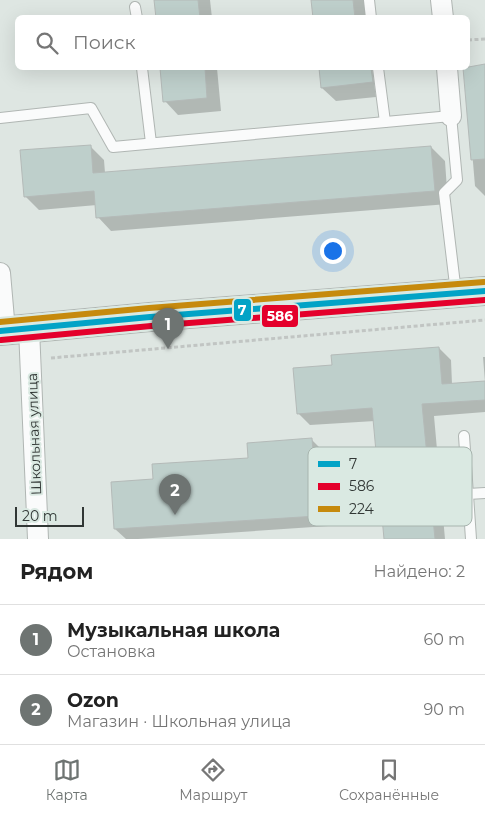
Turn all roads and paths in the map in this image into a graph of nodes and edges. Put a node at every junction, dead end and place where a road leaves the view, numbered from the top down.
1 (369, 0) edge
2 (442, 0) edge
3 (371, 15) edge
4 (443, 15) edge
5 (485, 39) edge
6 (470, 40) edge
7 (142, 70) edge
8 (378, 70) edge
9 (447, 70) edge
10 (451, 116) junction
11 (0, 118) edge
12 (385, 122) junction
13 (151, 143) junction
14 (0, 273) edge
15 (485, 292) edge
16 (456, 294) junction
17 (485, 320) edge
18 (12, 330) edge
19 (31, 360) junction
20 (464, 436) dead end
21 (465, 447) edge
22 (485, 492) edge
23 (472, 494) edge
24 (470, 526) edge
25 (38, 539) edge
26 (471, 539) edge

1 - 3 lane
2 - 4 street
5 - 6 path
7 - 13 lane
8 - 12 lane
9 - 10 street
10 - 12 lane
10 - 16 lane
11 - 13 lane
12 - 13 lane
14 - 18 street, Школьная улица
15 - 16 street
16 - 18 street
17 - 19 path
18 - 19 street, Школьная улица
19 - 25 street, Школьная улица
20 - 21 lane
22 - 23 lane
24 - 26 lane

